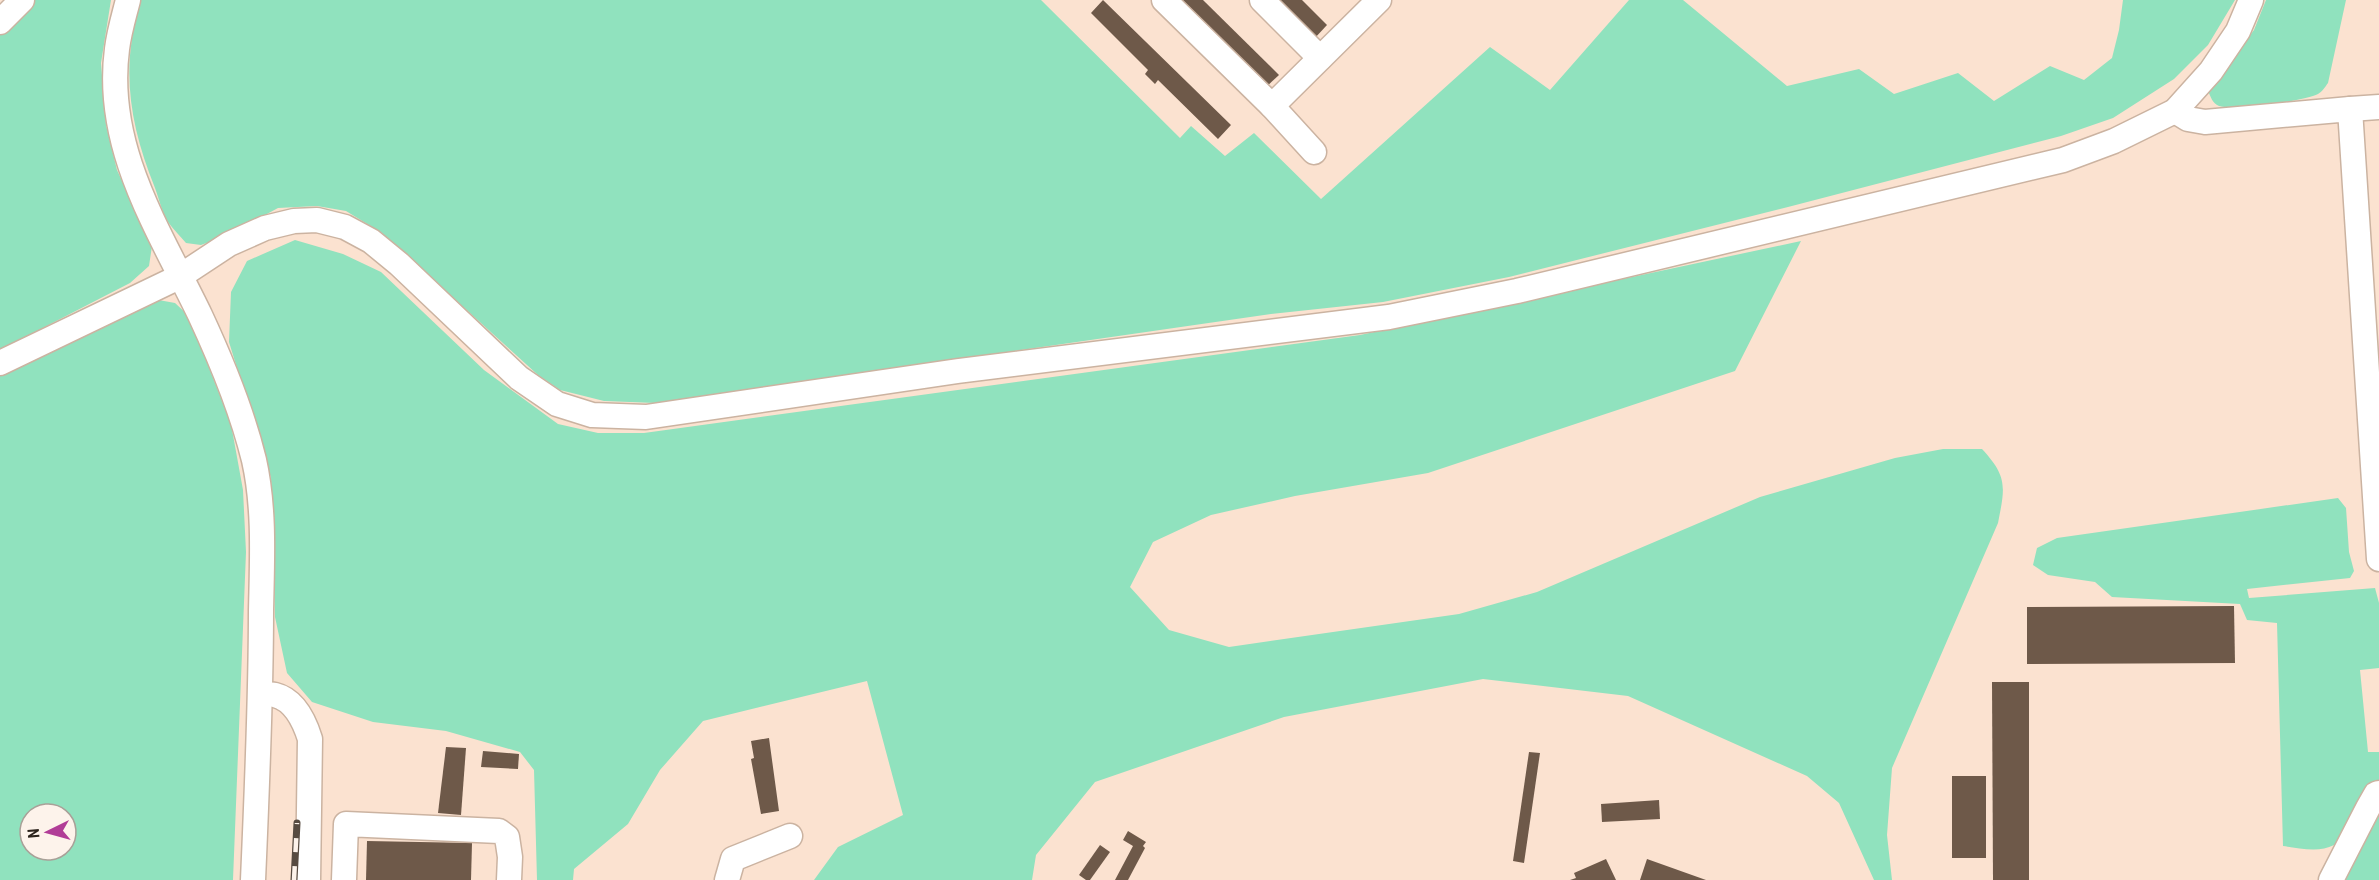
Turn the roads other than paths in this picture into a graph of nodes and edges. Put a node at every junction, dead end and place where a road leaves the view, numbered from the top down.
1 (22, 0) edge
2 (128, 0) edge
3 (1164, 0) edge
4 (1262, 0) edge
5 (2250, 0) edge
6 (1370, 3) edge
7 (0, 21) edge
8 (1320, 58) junction
9 (1272, 106) junction
10 (2379, 107) edge
11 (2350, 109) junction
12 (2175, 111) junction
13 (1314, 152) dead end
14 (179, 277) junction
15 (0, 363) edge
16 (2379, 559) edge
17 (261, 696) junction
18 (2379, 793) edge
19 (790, 836) dead end
20 (253, 880) edge
21 (308, 880) edge
22 (344, 880) edge
23 (509, 880) edge
24 (727, 880) edge
25 (2331, 880) edge

1 - 7 street
2 - 14 street
3 - 9 street
4 - 8 street
5 - 12 street
6 - 8 street
8 - 9 street
9 - 13 street
10 - 11 street
11 - 12 street
11 - 16 street
12 - 14 street
14 - 15 street
14 - 17 street
17 - 20 street
17 - 21 street
18 - 25 street
19 - 24 street
22 - 23 street

